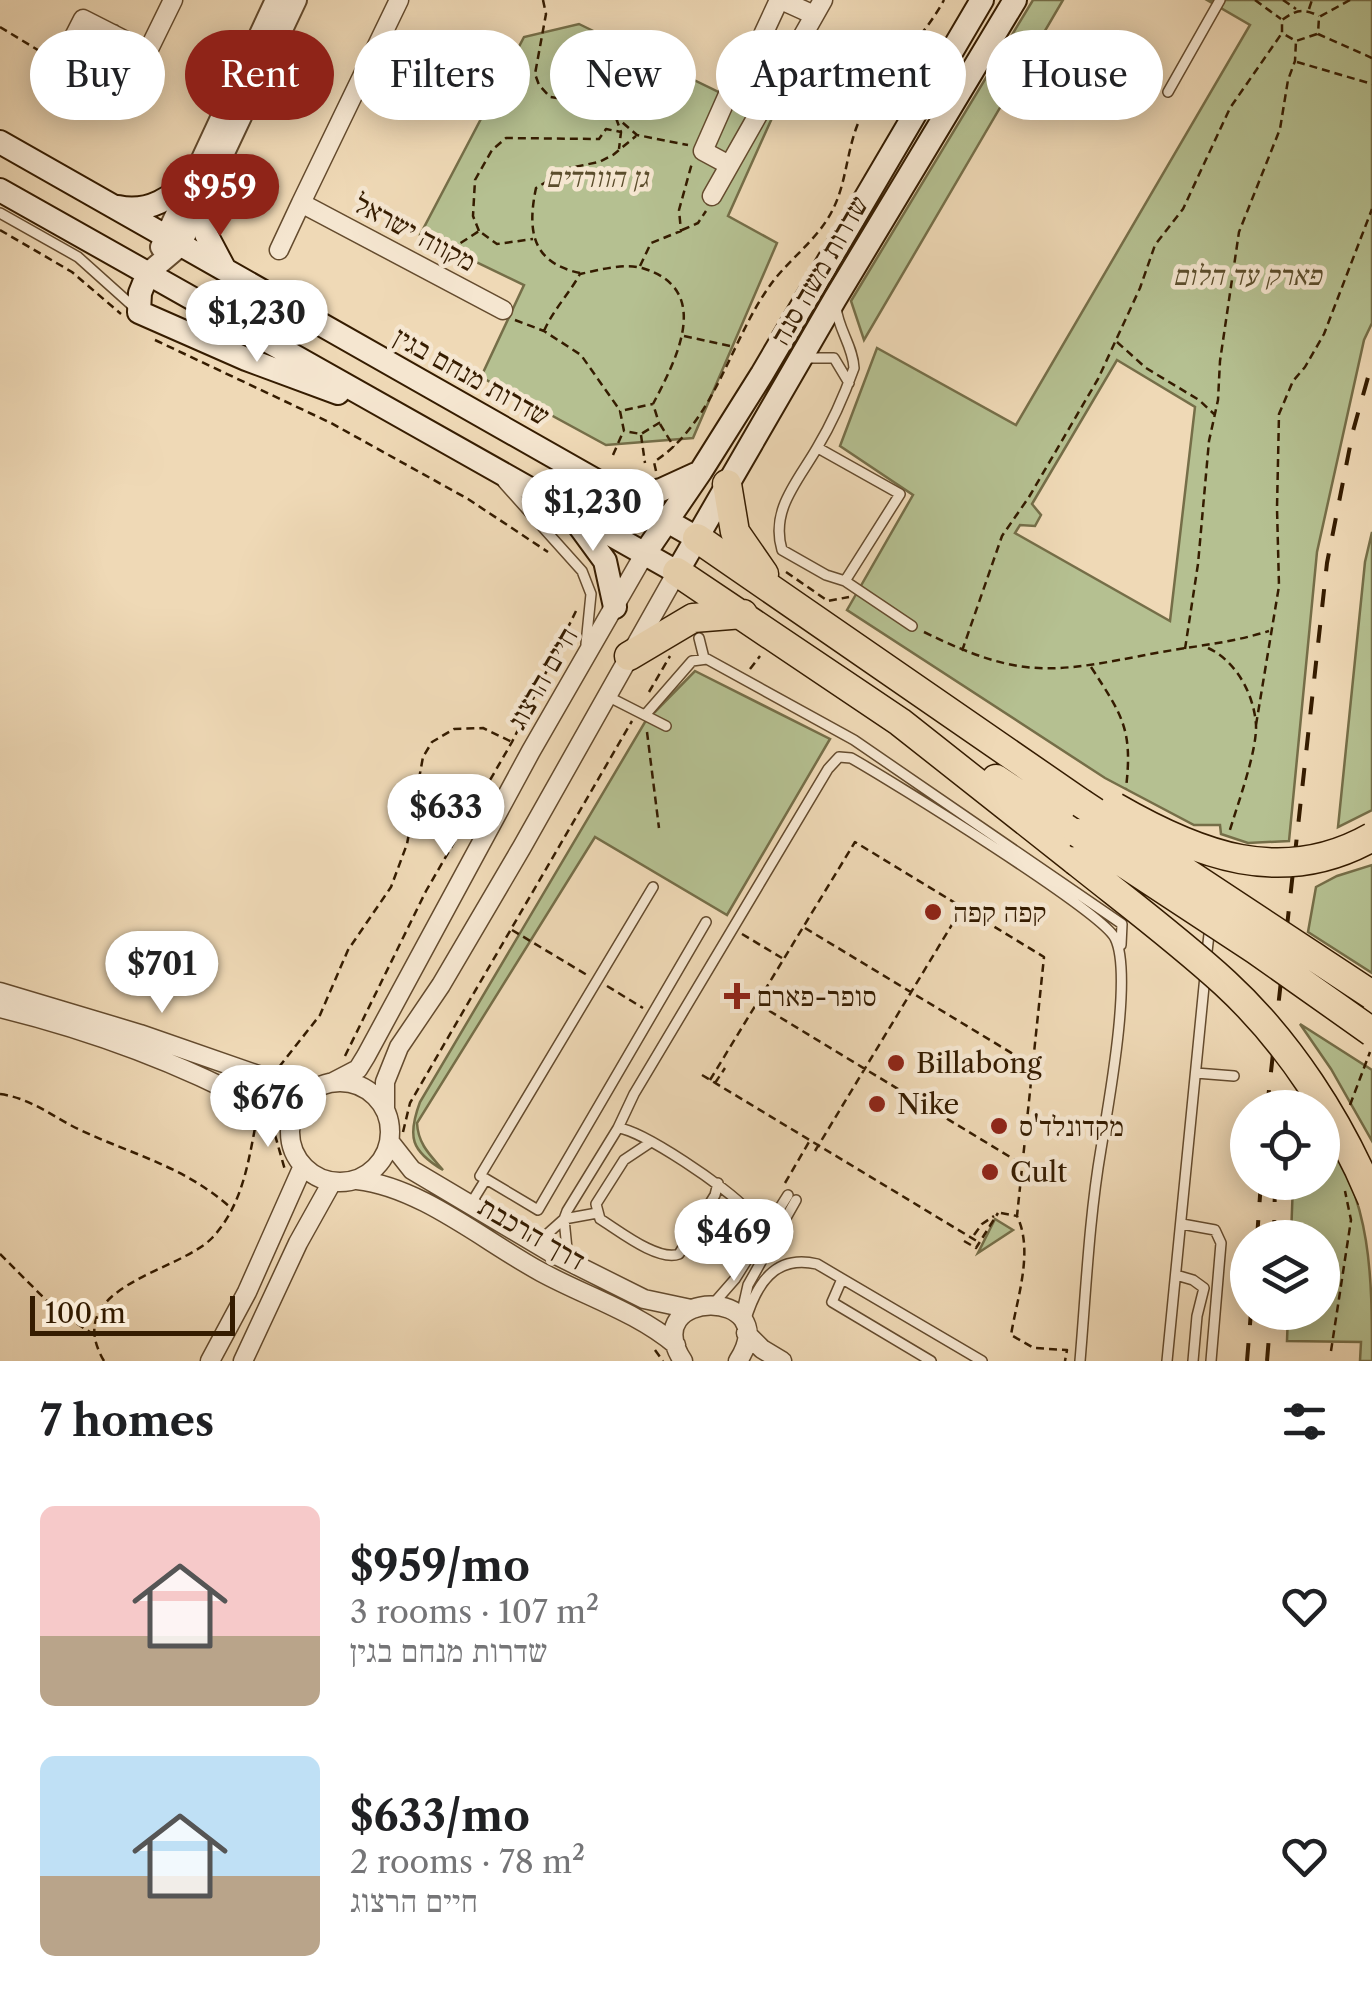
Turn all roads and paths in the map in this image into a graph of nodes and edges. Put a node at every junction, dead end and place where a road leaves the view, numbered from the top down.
1 (173, 0) edge
2 (276, 0) edge
3 (296, 0) edge
4 (400, 0) edge
5 (542, 0) edge
6 (780, 0) edge
7 (944, 0) edge
8 (982, 0) edge
9 (1015, 0) edge
10 (1220, 0) edge
11 (1255, 0) edge
12 (1284, 0) edge
13 (1312, 0) edge
14 (1350, 0) edge
15 (819, 8) edge
16 (1297, 10) junction
17 (1308, 10) junction
18 (1319, 16) junction
19 (1282, 20) junction
20 (0, 27) edge
21 (79, 30) edge
22 (105, 30) edge
23 (159, 30) edge
24 (766, 30) edge
25 (806, 30) edge
26 (1282, 33) junction
27 (1318, 34) junction
28 (1296, 41) junction
29 (30, 46) edge
30 (1372, 58) edge
31 (1295, 61) junction
32 (1372, 84) edge
33 (1168, 92) dead end
34 (550, 98) edge
35 (716, 118) edge
36 (617, 120) edge
37 (620, 120) edge
38 (756, 120) edge
39 (620, 132) junction
40 (637, 135) junction
41 (0, 142) edge
42 (700, 149) junction
43 (619, 150) junction
44 (730, 165) junction
45 (201, 183) junction
46 (0, 190) edge
47 (712, 196) joint
48 (301, 203) junction
49 (112, 206) junction
50 (1372, 209) edge
51 (0, 213) edge
52 (0, 230) edge
53 (479, 231) junction
54 (681, 231) junction
55 (534, 238) junction
56 (173, 241) junction
57 (278, 250) dead end
58 (640, 267) junction
59 (148, 273) junction
60 (580, 274) junction
61 (438, 275) junction
62 (234, 277) junction
63 (835, 299) junction
64 (503, 310) joint
65 (134, 317) junction
66 (544, 331) junction
67 (683, 336) junction
68 (149, 337) dead end
69 (1116, 341) junction
70 (735, 347) junction
71 (802, 359) junction
72 (849, 383) junction
73 (653, 404) junction
74 (620, 410) junction
75 (392, 412) junction
76 (1215, 414) junction
77 (659, 423) junction
78 (624, 431) junction
79 (641, 434) junction
80 (674, 447) junction
81 (818, 448) junction
82 (613, 455) dead end
83 (645, 462) dead end
84 (484, 463) junction
85 (702, 471) junction
86 (727, 484) junction
87 (661, 490) junction
88 (629, 497) junction
89 (567, 509) junction
90 (666, 520) junction
91 (697, 538) junction
92 (645, 554) junction
93 (553, 556) dead end
94 (677, 572) junction
95 (845, 581) junction
96 (784, 585) junction
97 (858, 590) junction
98 (615, 608) junction
99 (576, 611) dead end
100 (743, 614) junction
101 (912, 626) joint
102 (1271, 630) junction
103 (699, 638) dead end
104 (676, 646) dead end
105 (1206, 648) junction
106 (1186, 649) junction
107 (962, 651) junction
108 (629, 656) junction
109 (704, 658) junction
110 (583, 662) junction
111 (607, 696) junction
112 (641, 713) junction
113 (666, 726) dead end
114 (1256, 726) junction
115 (512, 742) junction
116 (532, 751) junction
117 (1082, 796) junction
118 (659, 828) dead end
119 (1372, 837) edge
120 (1225, 846) dead end
121 (1077, 847) junction
122 (1214, 884) dead end
123 (653, 887) dead end
124 (1212, 900) junction
125 (1251, 903) dead end
126 (962, 907) junction
127 (706, 922) dead end
128 (803, 927) junction
129 (733, 929) junction
130 (1120, 958) junction
131 (784, 959) junction
132 (0, 992) edge
133 (911, 992) junction
134 (1372, 995) edge
135 (756, 1003) junction
136 (0, 1008) edge
137 (1372, 1032) edge
138 (1032, 1066) junction
139 (725, 1068) dead end
140 (865, 1069) junction
141 (1196, 1073) junction
142 (702, 1075) dead end
143 (1234, 1076) dead end
144 (269, 1080) junction
145 (713, 1081) junction
146 (333, 1082) junction
147 (310, 1092) junction
148 (0, 1094) edge
149 (259, 1105) junction
150 (384, 1108) junction
151 (290, 1123) junction
152 (618, 1128) junction
153 (397, 1138) junction
154 (651, 1142) junction
155 (816, 1148) junction
156 (1022, 1164) junction
157 (303, 1166) junction
158 (486, 1179) junction
159 (357, 1180) junction
160 (332, 1182) junction
161 (718, 1184) junction
162 (1372, 1199) edge
163 (470, 1204) junction
164 (232, 1209) junction
165 (998, 1212) junction
166 (597, 1213) junction
167 (1017, 1216) junction
168 (564, 1219) junction
169 (1182, 1224) junction
170 (762, 1236) junction
171 (974, 1236) dead end
172 (964, 1241) dead end
173 (980, 1242) junction
174 (536, 1244) junction
175 (0, 1254) edge
176 (569, 1262) junction
177 (1176, 1276) junction
178 (842, 1279) junction
179 (1204, 1293) junction
180 (1218, 1294) junction
181 (714, 1303) junction
182 (691, 1309) junction
183 (744, 1326) junction
184 (94, 1335) junction
185 (680, 1353) edge
186 (104, 1361) edge
187 (210, 1361) edge
188 (243, 1361) edge
189 (738, 1361) edge
190 (782, 1361) edge
191 (931, 1361) edge
192 (982, 1361) edge
193 (1065, 1361) edge
194 (1080, 1361) edge
195 (1167, 1361) edge
196 (1193, 1361) edge
197 (1211, 1361) edge

1 - 23 street
2 - 45 street
3 - 45 street
4 - 48 street
5 - 34 path
6 - 15 street
6 - 24 street
7 - 70 path
8 - 85 main road, שדרות משה סנה
9 - 63 main road, שדרות משה סנה
10 - 33 lane
11 - 19 path
12 - 16 path
13 - 17 path
14 - 18 path
15 - 25 street
16 - 17 path
16 - 19 path
17 - 18 path
18 - 27 path
19 - 26 path
20 - 29 path
21 - 22 street
26 - 28 path
26 - 69 path
27 - 28 path
27 - 30 path
28 - 31 path
31 - 32 path
31 - 76 path
35 - 42 street
36 - 39 path
37 - 40 path
38 - 44 street
39 - 43 path
39 - 53 path
40 - 42 path
40 - 43 path
41 - 49 main road, שדרות מנחם בגין
42 - 44 street
42 - 54 path
43 - 55 path
44 - 47 street
45 - 49 main road
45 - 56 street
45 - 62 main road
46 - 59 main road
47 - 54 path
48 - 57 street
48 - 61 street, מקווה ישראל
49 - 56 main road, שדרות מנחם בגין
50 - 102 path
51 - 65 lane
52 - 65 path
53 - 55 path
53 - 61 path
54 - 58 path
55 - 60 path
56 - 59 street
56 - 62 main road, שדרות מנחם בגין
58 - 60 path
58 - 67 path
59 - 65 main road
59 - 75 main road
60 - 66 path
61 - 64 street, מקווה ישראל
62 - 88 main road, שדרות מנחם בגין
63 - 71 main road, שדרות משה סנה
63 - 72 lane
64 - 66 path
65 - 75 main road
66 - 74 path
67 - 70 path
67 - 73 path
68 - 93 path
69 - 76 path
69 - 107 path
70 - 80 path
71 - 72 lane
71 - 86 main road, שדרות משה סנה
72 - 81 lane
73 - 74 path
73 - 77 path
74 - 78 path
75 - 84 main road
76 - 106 path
77 - 79 path
77 - 80 path
78 - 79 path
78 - 82 path
79 - 83 path
80 - 87 path
81 - 95 lane
81 - 95 lane
84 - 89 main road
84 - 110 lane
85 - 87 main road
85 - 90 main road, שדרות משה סנה
86 - 91 main road, שדרות משה סנה
86 - 96 highway
87 - 88 main road
88 - 90 main road, שדרות מנחם בגין
89 - 92 main road
89 - 98 main road
90 - 91 main road, שדרות מנחם בגין
90 - 92 main road, שדרות משה סנה
91 - 94 main road, שדרות משה סנה
91 - 96 highway
92 - 94 main road
92 - 98 street, חיים הרצוג
94 - 100 highway
94 - 108 street
95 - 97 lane
96 - 97 path
96 - 117 highway
97 - 101 lane
98 - 110 street, חיים הרצוג
99 - 115 path
100 - 108 highway
100 - 121 highway
101 - 107 path
102 - 105 path
102 - 114 path
103 - 109 lane
104 - 112 path
105 - 106 path
105 - 114 path
106 - 107 path
108 - 111 street
109 - 112 lane
109 - 130 lane
110 - 116 street, חיים הרצוג
111 - 112 lane
111 - 150 street
112 - 113 lane
112 - 118 path
112 - 153 path
114 - 120 path
115 - 116 path
115 - 144 path
116 - 146 street, חיים הרצוג
117 - 119 highway, bridge
117 - 134 highway, bridge
121 - 137 highway, bridge
121 - 162 highway, bridge
122 - 124 lane
123 - 158 lane
124 - 125 lane
124 - 141 lane
126 - 128 path
126 - 133 path
126 - 138 path
127 - 158 lane
128 - 131 path
128 - 133 path
129 - 130 lane
129 - 131 path
129 - 152 lane
130 - 194 lane
131 - 135 path
132 - 144 street
133 - 138 path
133 - 140 path
135 - 140 path
135 - 145 path
136 - 149 street
138 - 156 path
139 - 145 path
140 - 155 path
140 - 156 path
141 - 143 lane
141 - 169 lane
142 - 145 path
144 - 147 street
145 - 155 path
146 - 147 street
146 - 150 street
147 - 151 street
148 - 164 path
149 - 151 street
149 - 164 path
150 - 153 street
151 - 157 street
152 - 154 lane
152 - 168 lane
153 - 159 street
153 - 163 street, דרך הרכבת
154 - 161 lane
154 - 166 lane
155 - 173 path
156 - 167 path
157 - 160 street
157 - 187 street
158 - 163 lane
159 - 160 street
159 - 185 street, דרך הרכבת
160 - 188 street
161 - 166 lane
161 - 170 lane
163 - 174 street, דרך הרכבת
164 - 184 path
165 - 167 path
165 - 171 path
165 - 173 path
166 - 168 lane
167 - 193 path
168 - 174 lane
168 - 176 lane
169 - 177 lane
169 - 180 lane
170 - 181 lane
170 - 183 lane
172 - 173 path
174 - 176 street, דרך הרכבת
175 - 184 path
176 - 182 street, דרך הרכבת
177 - 179 lane
177 - 195 lane
178 - 183 lane
178 - 191 lane
178 - 192 lane
179 - 180 lane
179 - 196 lane
180 - 197 lane
181 - 182 street
181 - 183 street
182 - 185 street
183 - 189 street
183 - 190 street
184 - 186 path

